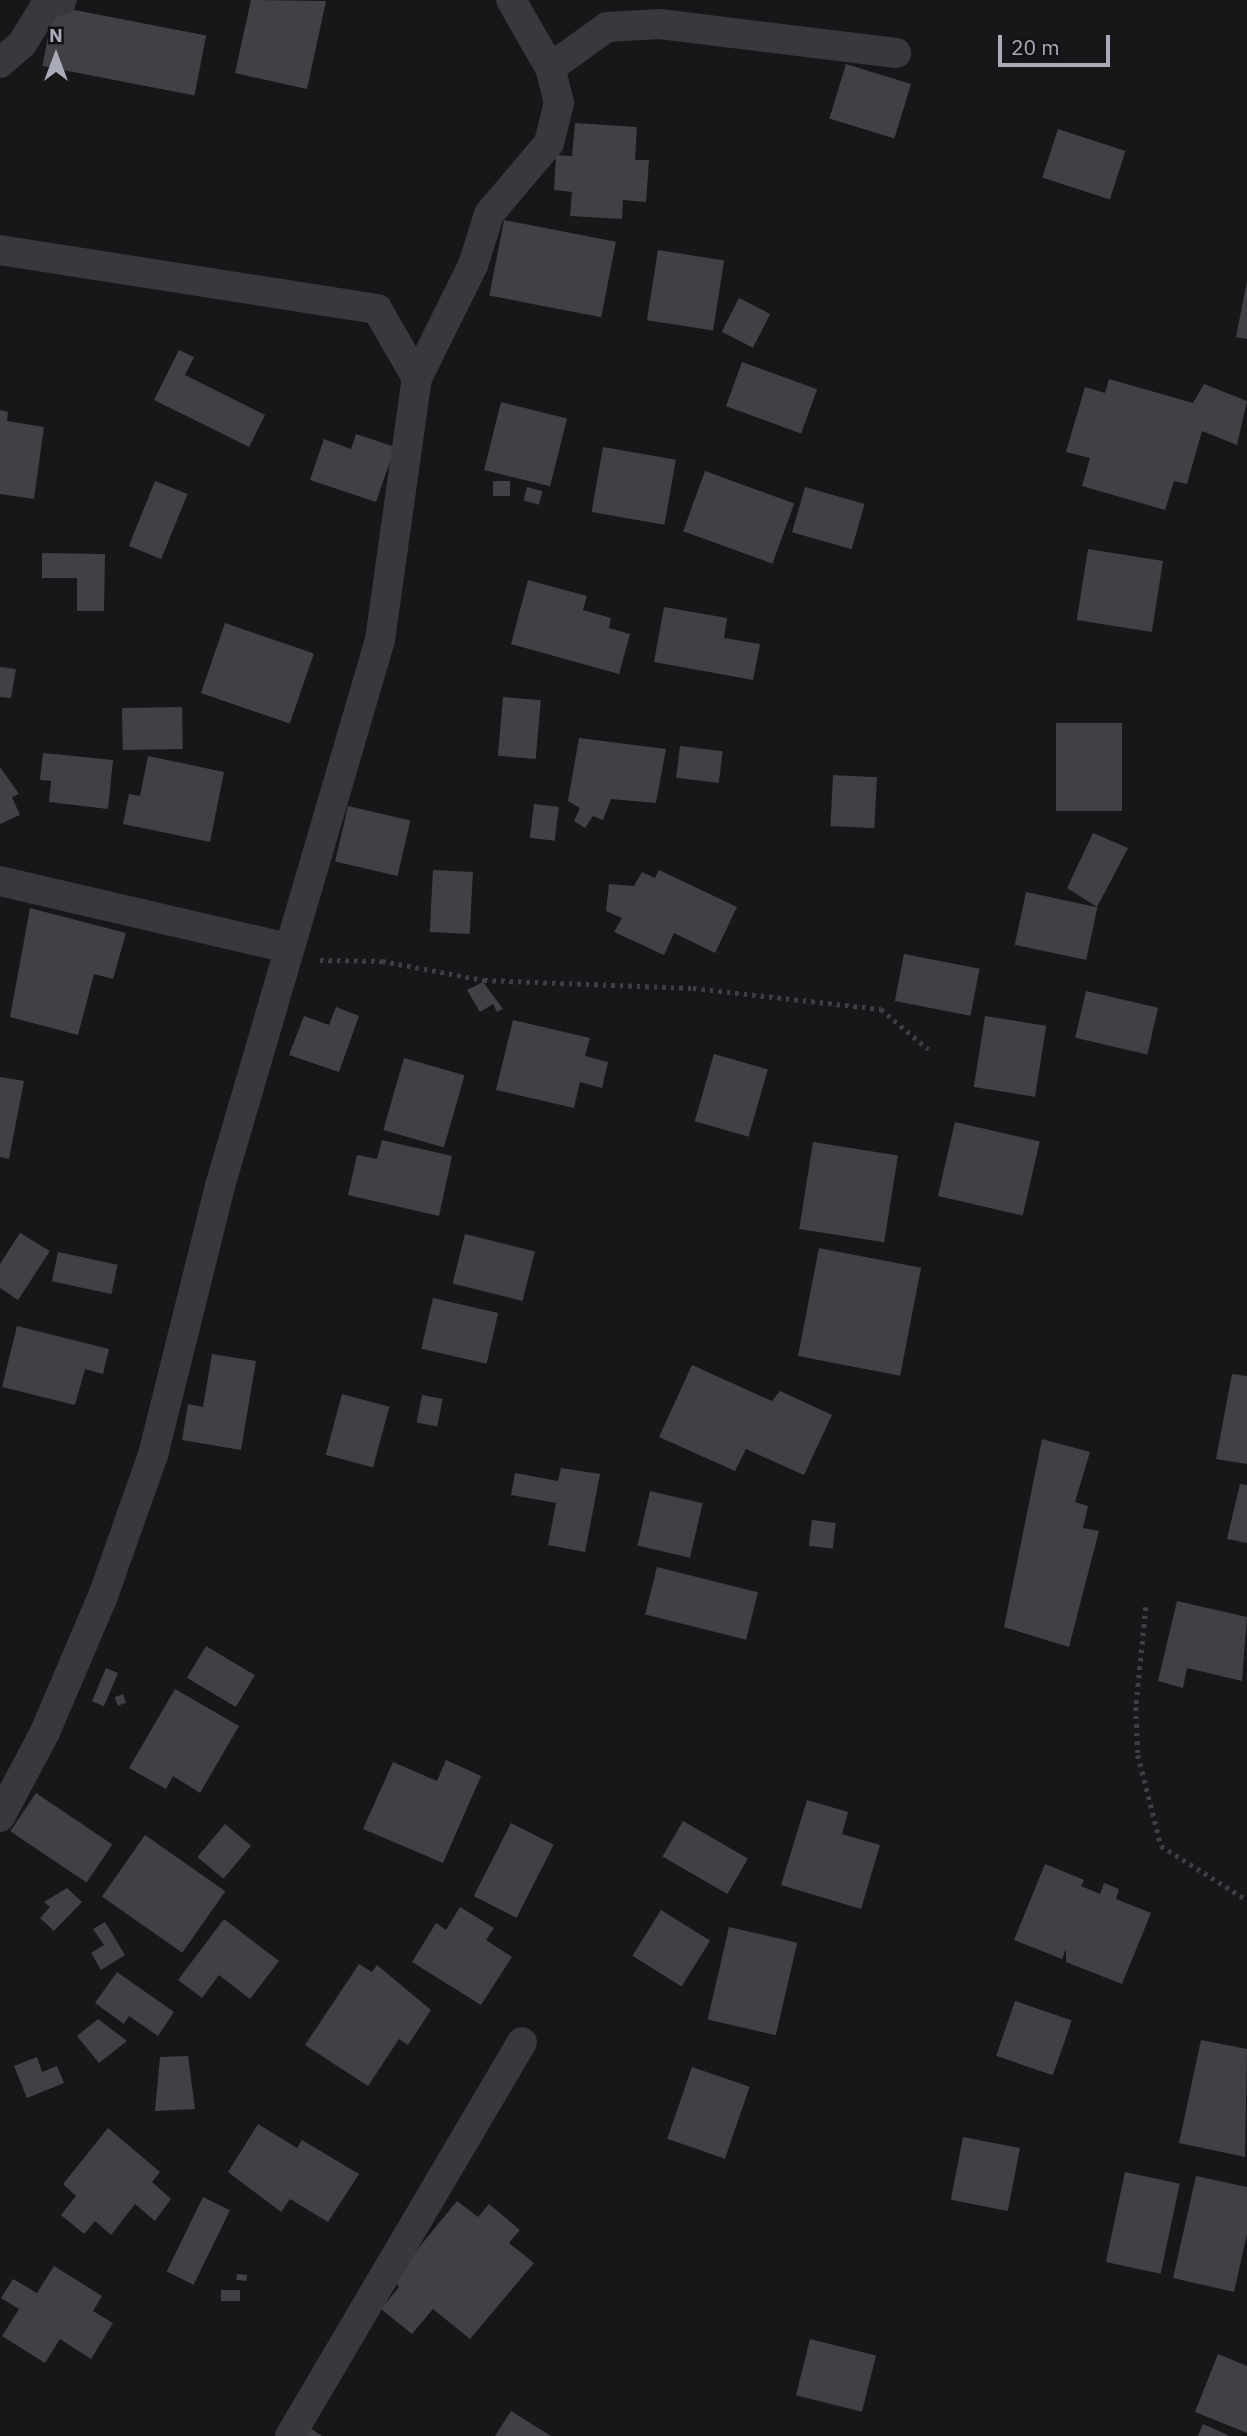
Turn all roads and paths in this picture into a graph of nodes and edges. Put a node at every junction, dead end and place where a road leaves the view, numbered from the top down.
1 (62, 0) edge
2 (511, 0) edge
3 (896, 53) dead end
4 (0, 63) edge
5 (550, 68) junction
6 (0, 250) edge
7 (417, 377) junction
8 (0, 881) edge
9 (286, 954) junction
10 (928, 1049) dead end
11 (1146, 1607) dead end
12 (0, 1817) edge
13 (1247, 1900) edge
14 (522, 2042) dead end
15 (290, 2436) edge

1 - 4 street
2 - 5 street
3 - 5 street
5 - 7 street
6 - 7 street
7 - 9 street
8 - 9 street
9 - 10 path
9 - 12 street
11 - 13 path
14 - 15 street

